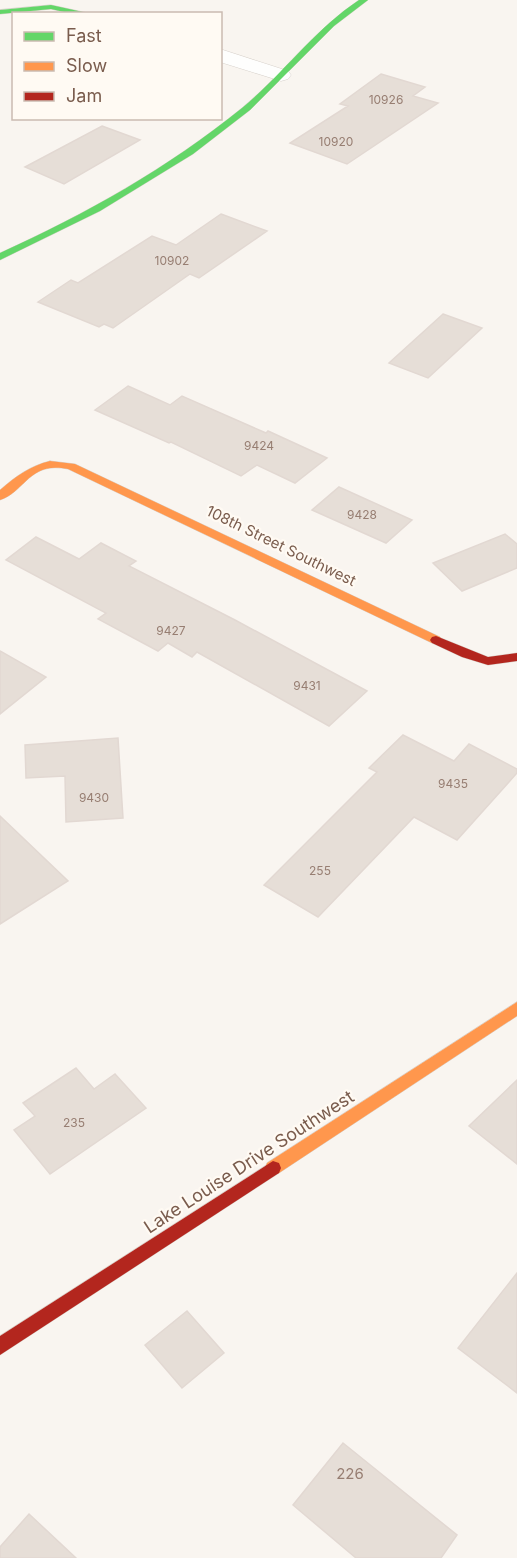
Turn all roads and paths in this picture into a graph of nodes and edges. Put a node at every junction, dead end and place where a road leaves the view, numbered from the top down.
1 (364, 0) edge
2 (0, 12) edge
3 (76, 12) edge
4 (222, 56) edge
5 (282, 75) junction
6 (0, 256) edge
7 (0, 496) edge
8 (517, 657) edge
9 (517, 1008) edge
10 (0, 1346) edge

1 - 5 street
2 - 3 street
4 - 5 street
5 - 6 street
7 - 8 street, 108th Street Southwest
9 - 10 street, Lake Louise Drive Southwest

